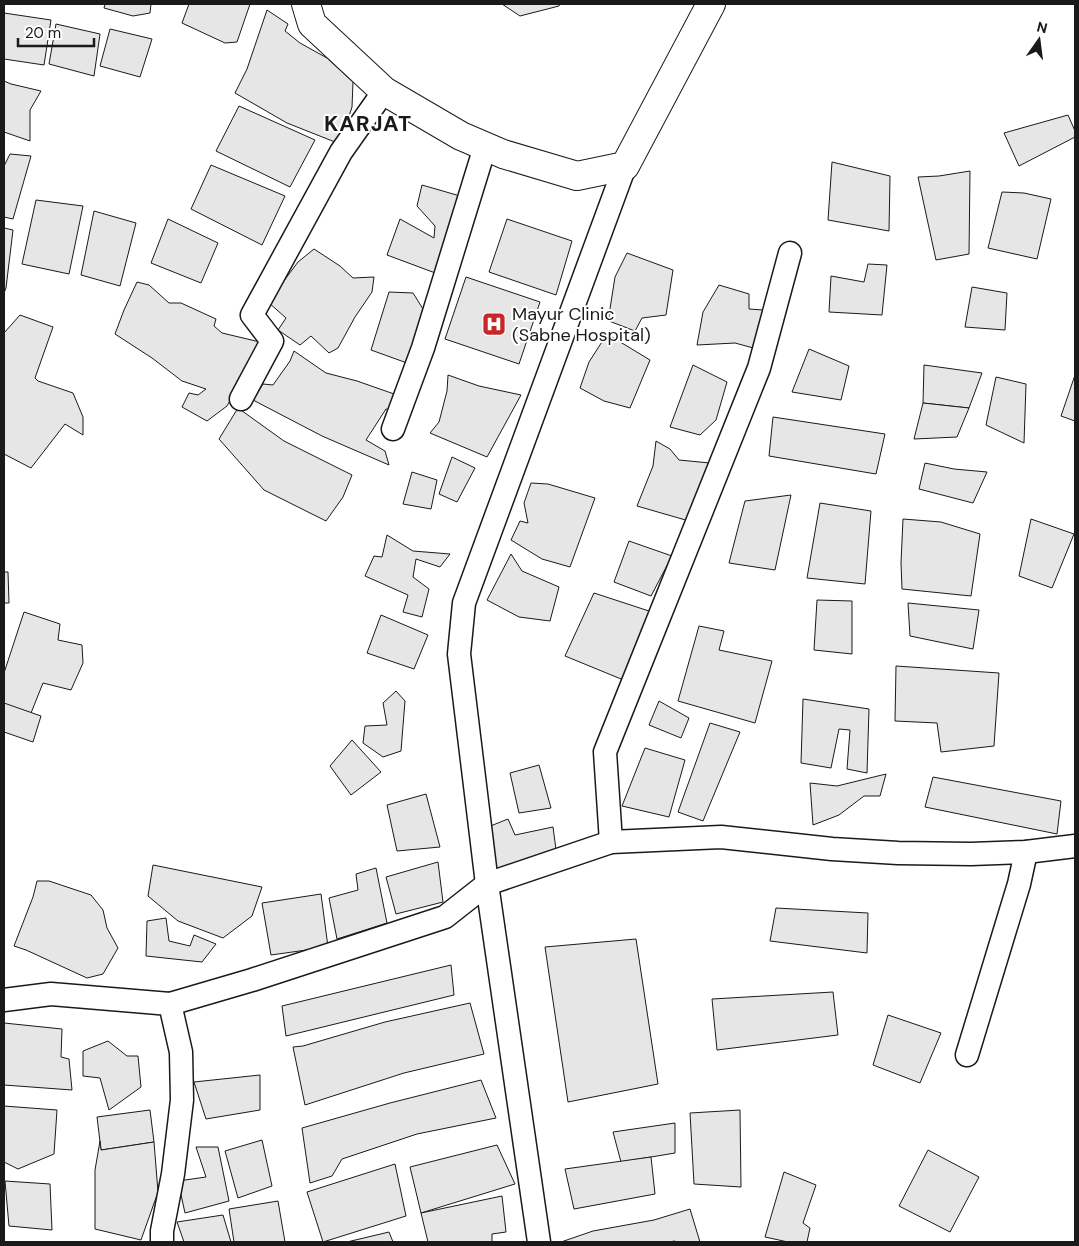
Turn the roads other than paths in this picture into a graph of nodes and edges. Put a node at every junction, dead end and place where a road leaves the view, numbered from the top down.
1 (306, 4) edge
2 (711, 4) edge
3 (384, 91) junction
4 (483, 145) junction
5 (625, 166) junction
6 (790, 253) dead end
7 (241, 400) dead end
8 (393, 429) dead end
9 (612, 842) junction
10 (1075, 846) edge
11 (1026, 852) junction
12 (487, 884) junction
13 (4, 1000) edge
14 (170, 1004) junction
15 (967, 1055) dead end
16 (162, 1242) edge
17 (539, 1242) edge

1 - 3 street
2 - 5 street
3 - 4 street
3 - 7 street
4 - 5 street
4 - 8 street
5 - 12 street
6 - 9 street
9 - 11 street
9 - 12 street
10 - 11 street
11 - 15 street
12 - 14 street
12 - 17 street
13 - 14 street
14 - 16 street

